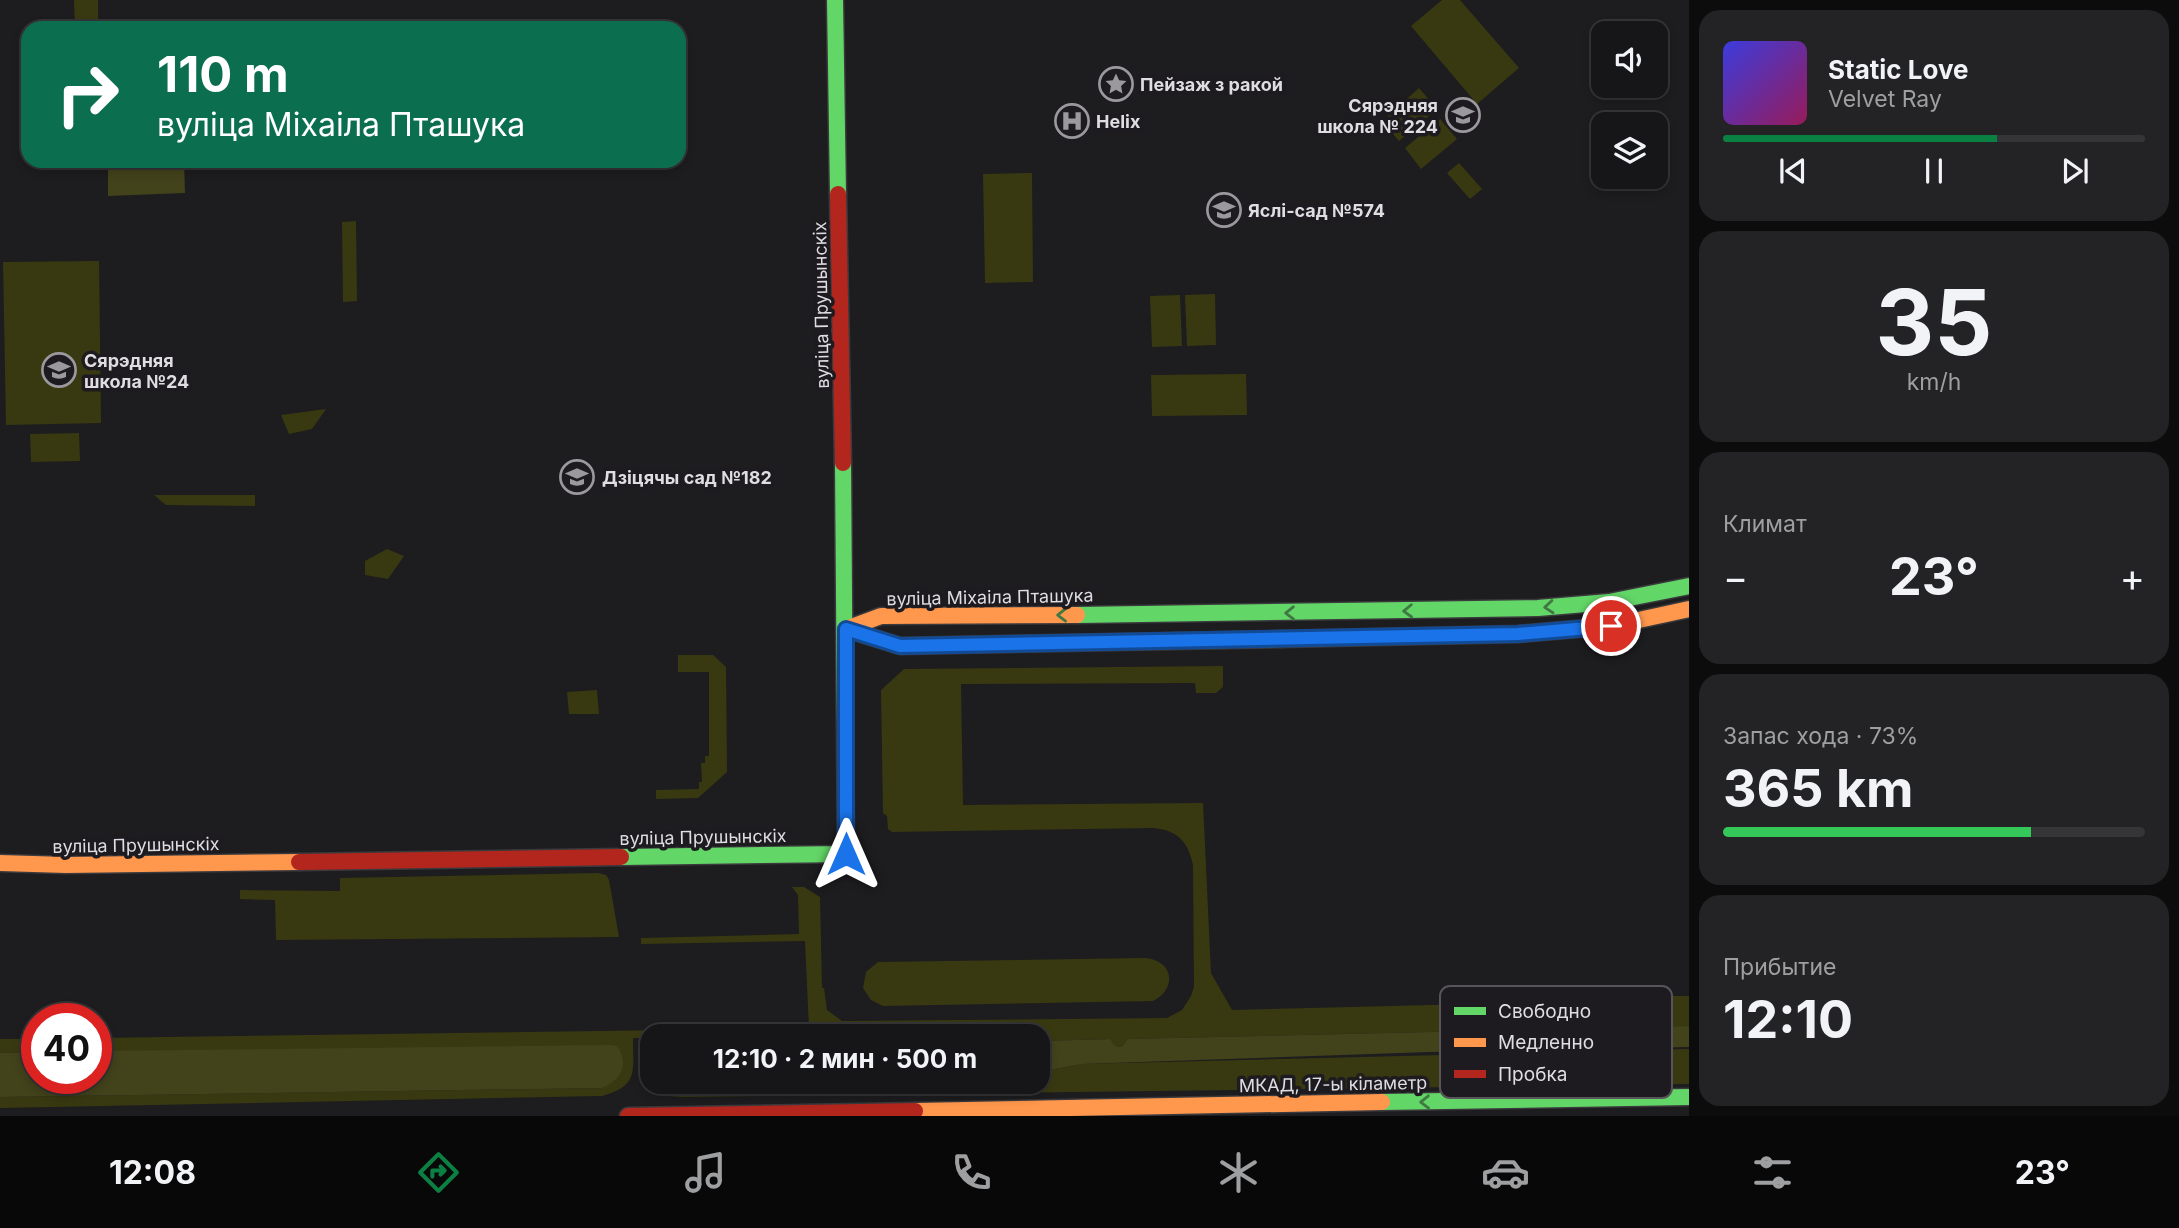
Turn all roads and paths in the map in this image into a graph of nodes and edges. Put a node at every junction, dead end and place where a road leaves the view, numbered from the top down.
1 (835, 0) edge
2 (1689, 586) edge
3 (1689, 609) edge
4 (846, 629) junction
5 (0, 863) edge
6 (1633, 1098) edge
7 (628, 1116) edge

1 - 4 main road, вуліца Прушынскіх
2 -> 4 main road, вуліца Міхаіла Пташука
3 - 4 main road
4 - 5 main road, вуліца Прушынскіх
6 -> 7 main road, МКАД, 17-ы кіламетр

